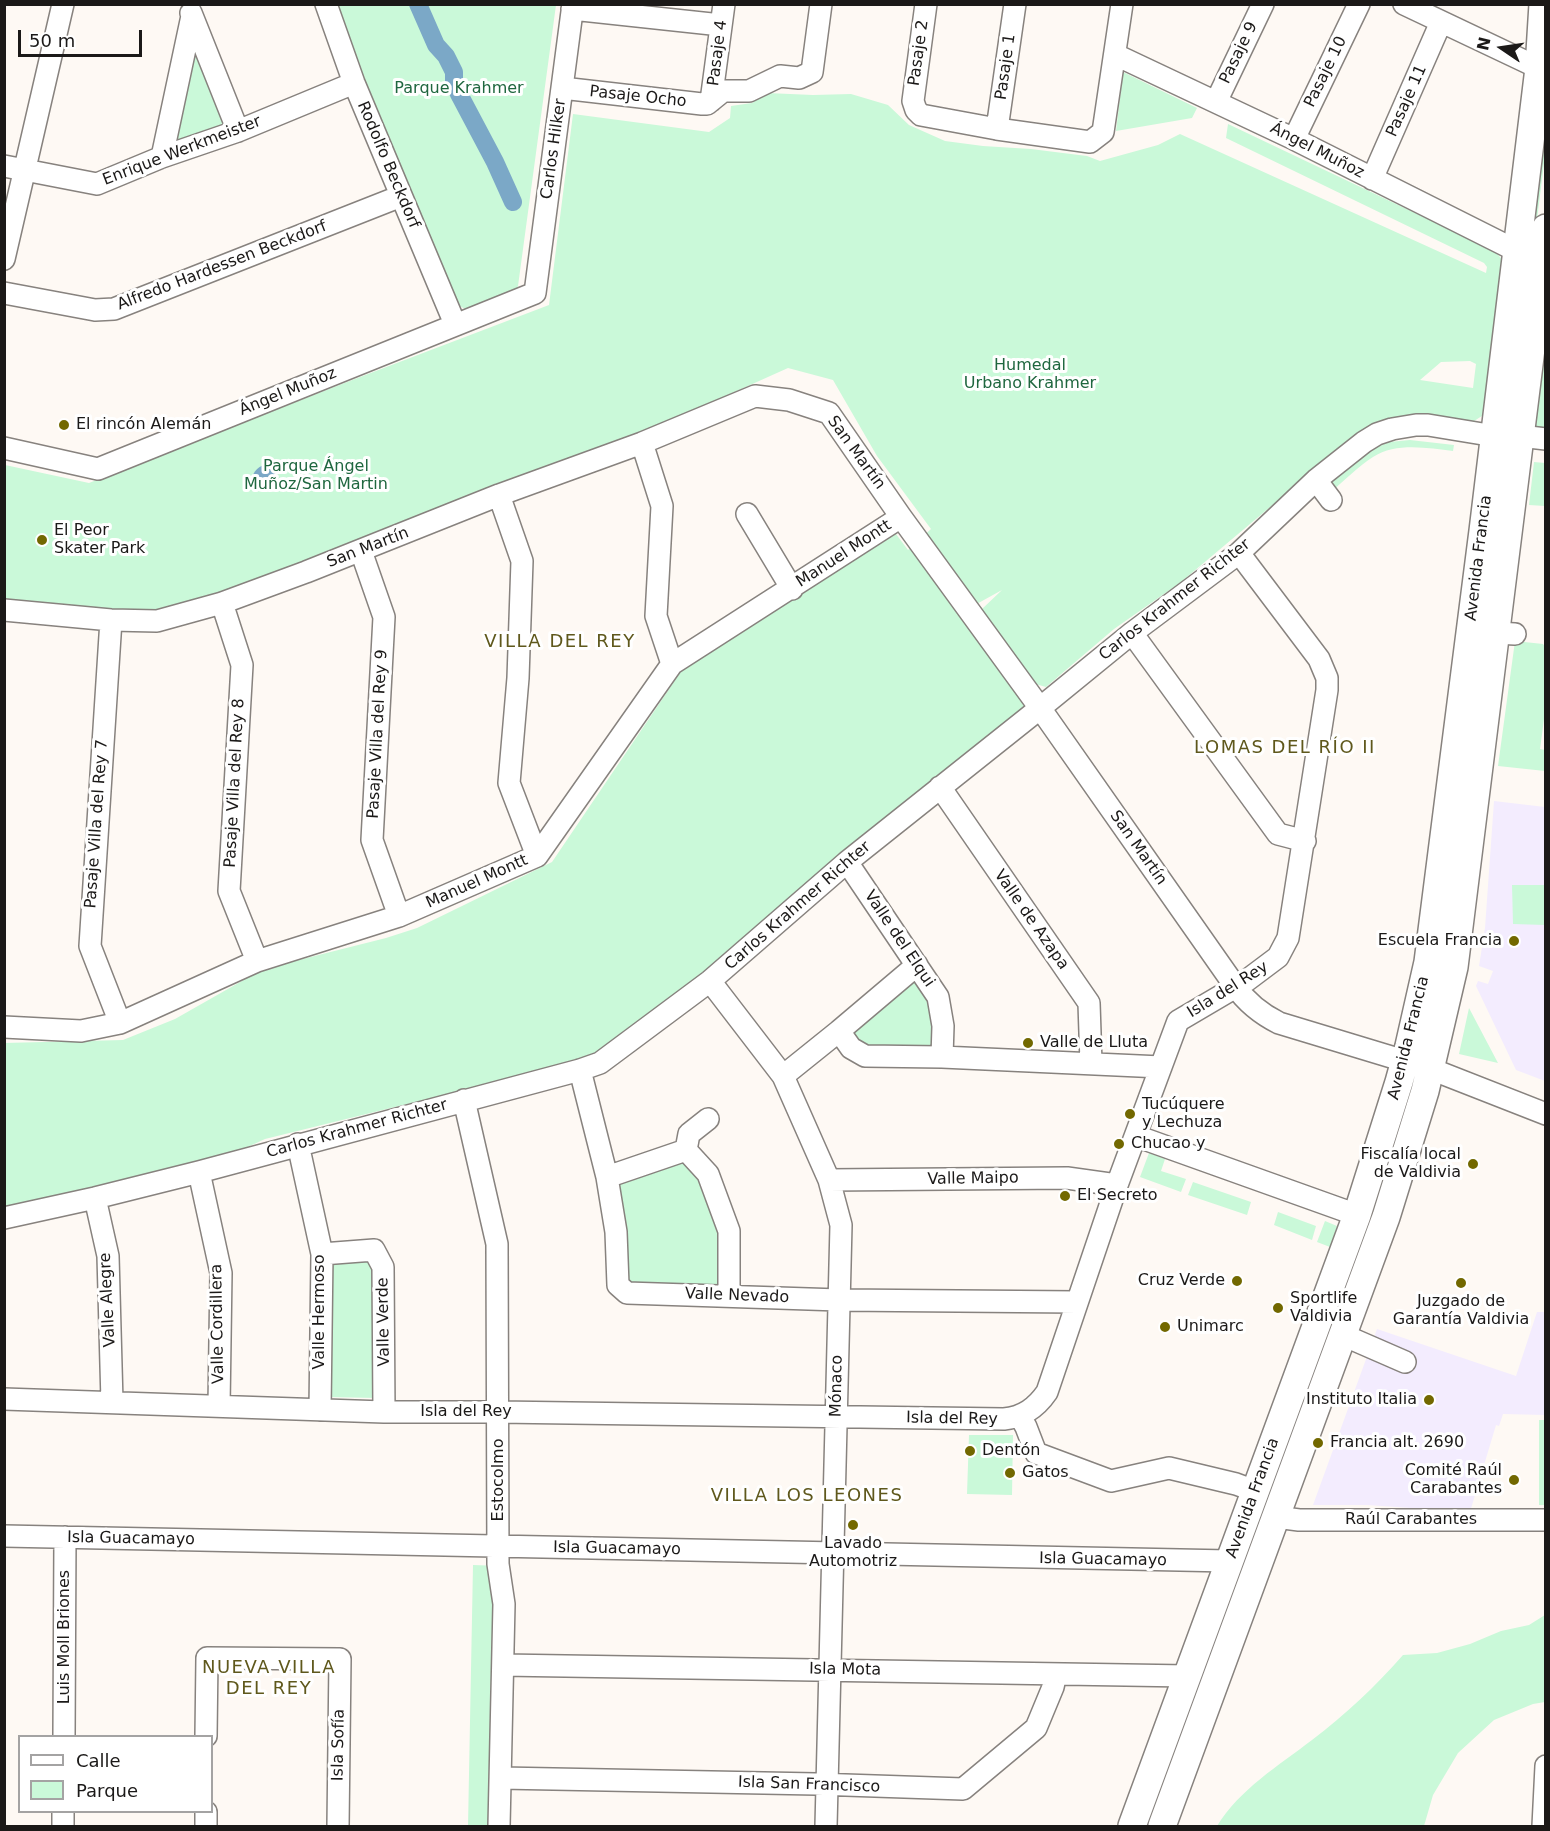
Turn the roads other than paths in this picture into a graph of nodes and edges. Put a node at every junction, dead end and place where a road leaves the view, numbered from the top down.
1 (63, 4) edge
2 (326, 4) edge
3 (820, 4) edge
4 (926, 4) edge
5 (1015, 4) edge
6 (1122, 4) edge
7 (1263, 4) edge
8 (1359, 4) edge
9 (1404, 4) edge
10 (1543, 4) edge
11 (572, 7) edge
12 (189, 10) edge
13 (722, 15) edge
14 (1441, 22) junction
15 (1116, 55) junction
16 (1542, 69) edge
17 (354, 83) junction
18 (562, 88) junction
19 (711, 101) junction
20 (1216, 102) junction
21 (997, 129) junction
22 (238, 131) junction
23 (1294, 139) junction
24 (162, 157) junction
25 (15, 169) edge
26 (1372, 179) junction
27 (401, 196) junction
28 (1545, 228) edge
29 (1517, 251) junction
30 (4, 259) edge
31 (4, 293) edge
32 (535, 293) joint
33 (455, 324) junction
34 (1520, 437) edge
35 (642, 443) junction
36 (4, 448) edge
37 (1316, 480) junction
38 (499, 495) junction
39 (1331, 500) dead end
40 (747, 514) dead end
41 (901, 517) junction
42 (362, 550) junction
43 (1239, 553) junction
44 (792, 589) junction
45 (222, 603) junction
46 (4, 610) edge
47 (111, 620) junction
48 (1132, 633) junction
49 (1479, 662) junction
50 (672, 664) junction
51 (1040, 708) junction
52 (940, 787) junction
53 (1305, 841) junction
54 (537, 856) junction
55 (847, 862) junction
56 (399, 916) junction
57 (257, 961) junction
58 (917, 965) junction
59 (710, 981) junction
60 (1235, 986) junction
61 (120, 1023) junction
62 (4, 1027) edge
63 (839, 1031) junction
64 (942, 1056) junction
65 (1405, 1060) junction
66 (1091, 1063) junction
67 (1161, 1067) junction
68 (1431, 1069) junction
69 (580, 1070) junction
70 (783, 1076) junction
71 (464, 1100) junction
72 (1545, 1114) edge
73 (708, 1119) dead end
74 (1136, 1136) junction
75 (298, 1144) junction
76 (686, 1150) junction
77 (199, 1172) junction
78 (607, 1177) junction
79 (829, 1180) junction
80 (1117, 1185) junction
81 (95, 1198) junction
82 (1357, 1215) junction
83 (4, 1218) edge
84 (322, 1254) junction
85 (729, 1296) junction
86 (839, 1300) junction
87 (1077, 1302) junction
88 (1343, 1335) junction
89 (1405, 1362) dead end
90 (4, 1400) edge
91 (112, 1402) junction
92 (219, 1406) junction
93 (320, 1410) junction
94 (384, 1412) junction
95 (498, 1412) junction
96 (1020, 1416) junction
97 (836, 1417) junction
98 (1258, 1483) junction
99 (1289, 1483) junction
100 (1276, 1517) junction
101 (1545, 1520) edge
102 (4, 1536) edge
103 (66, 1538) junction
104 (499, 1547) junction
105 (834, 1553) junction
106 (1230, 1561) junction
107 (503, 1665) junction
108 (830, 1670) junction
109 (1056, 1674) junction
110 (1184, 1685) junction
111 (1208, 1702) junction
112 (64, 1735) edge
113 (206, 1735) edge
114 (1545, 1766) edge
115 (501, 1778) junction
116 (828, 1785) junction
117 (338, 1827) edge
118 (499, 1827) edge
119 (826, 1827) edge
120 (1132, 1827) edge
121 (1162, 1827) edge
122 (1543, 1827) edge

1 - 25 street
2 - 17 street, Rodolfo Beckdorf
3 - 19 street, Pasaje Ocho
4 - 21 street, Pasaje 2
5 - 21 street, Pasaje 1
6 - 15 street
7 - 20 street, Pasaje 9
8 - 23 street, Pasaje 10
9 - 14 street
10 - 16 main road, Avenida Francia
11 - 13 street
11 - 18 street, Carlos Hilker
12 - 22 street
12 - 24 street
13 - 19 street, Pasaje 4
14 - 16 street
14 - 26 street, Pasaje 11
15 - 20 street, Ángel Muñoz
15 - 21 street
16 - 29 main road, Avenida Francia
17 - 22 street, Enrique Werkmeister
17 - 27 street, Rodolfo Beckdorf
18 - 19 street, Pasaje Ocho
18 - 32 street, Carlos Hilker
20 - 23 street, Ángel Muñoz
22 - 24 street, Enrique Werkmeister
23 - 26 street, Ángel Muñoz
24 - 25 street, Enrique Werkmeister
25 - 30 street
26 - 29 street, Ángel Muñoz
27 - 31 street, Alfredo Hardessen Beckdorf
27 - 33 street, Rodolfo Beckdorf
28 - 34 main road, Avenida Francia
29 - 34 main road, Avenida Francia
32 - 33 street, Ángel Muñoz
33 - 36 street, Ángel Muñoz
34 - 37 street, Carlos Krahmer Richter
34 - 49 main road, Avenida Francia
34 - 49 main road, Avenida Francia
35 - 38 street, San Martín
35 - 41 street, San Martín
35 - 50 street
37 - 39 street
37 - 43 street, Carlos Krahmer Richter
38 - 42 street, San Martín
38 - 54 street
40 - 44 street
41 - 44 street, Manuel Montt
41 - 51 street, San Martín
42 - 45 street, San Martín
42 - 56 street, Pasaje Villa del Rey 9
43 - 48 street, Carlos Krahmer Richter
43 - 53 street, Isla del Rey
44 - 50 street, Manuel Montt
45 - 47 street, San Martín
45 - 57 street, Pasaje Villa del Rey 8
46 - 47 street, San Martín
47 - 61 street, Pasaje Villa del Rey 7
48 - 51 street, Carlos Krahmer Richter
48 - 53 street
49 - 65 main road, Avenida Francia
49 - 68 main road, Avenida Francia
50 - 54 street, Manuel Montt
51 - 52 street, Carlos Krahmer Richter
51 - 60 street, San Martín
52 - 55 street, Carlos Krahmer Richter
52 - 66 street, Valle de Azapa
53 - 60 street, Isla del Rey
54 - 56 street, Manuel Montt
55 - 58 street, Valle del Elqui
55 - 59 street, Carlos Krahmer Richter
56 - 57 street, Manuel Montt
57 - 61 street, Manuel Montt
58 - 63 street
58 - 64 street, Valle del Elqui
59 - 69 street, Carlos Krahmer Richter
59 - 70 street, Mónaco
60 - 65 street, San Martín
60 - 67 street, Isla del Rey
61 - 62 street, Manuel Montt
63 - 64 street
63 - 70 street
64 - 66 street
65 - 68 street, San Martín
65 - 82 main road, Avenida Francia
66 - 67 street
67 - 74 street, Isla del Rey
68 - 72 street, San Martín
68 - 88 main road, Avenida Francia
69 - 71 street, Carlos Krahmer Richter
69 - 78 street, Valle Nevado
70 - 79 street, Mónaco
71 - 75 street, Carlos Krahmer Richter
71 - 95 street, Estocolmo
73 - 76 street
74 - 80 street, Isla del Rey
74 - 82 street
75 - 77 street, Carlos Krahmer Richter
75 - 84 street, Valle Hermoso
76 - 78 street
76 - 85 street
77 - 81 street, Carlos Krahmer Richter
77 - 92 street, Valle Cordillera
78 - 85 street, Valle Nevado
79 - 80 street, Valle Maipo
79 - 86 street, Mónaco
80 - 87 street, Isla del Rey
81 - 83 street, Carlos Krahmer Richter
81 - 91 street, Valle Alegre
82 - 98 main road, Avenida Francia
84 - 93 street, Valle Hermoso
84 - 94 street, Valle Verde
85 - 86 street, Valle Nevado
86 - 87 street, Valle Nevado
86 - 97 street, Mónaco
87 - 96 street, Isla del Rey
88 - 89 street
88 - 99 main road, Avenida Francia
90 - 91 street, Isla del Rey
91 - 92 street, Isla del Rey
92 - 93 street, Isla del Rey
93 - 94 street, Isla del Rey
94 - 95 street, Isla del Rey
95 - 97 street, Isla del Rey
95 - 104 street, Estocolmo
96 - 97 street, Isla del Rey
96 - 98 street
97 - 105 street, Mónaco
98 - 99 main road
98 - 106 main road, Avenida Francia
99 - 100 main road, Avenida Francia
100 - 101 street, Raúl Carabantes
100 - 111 main road, Avenida Francia
102 - 103 street, Isla Guacamayo
103 - 104 street, Isla Guacamayo
103 - 112 street, Luis Moll Briones
104 - 105 street, Isla Guacamayo
104 - 107 street, Estocolmo
105 - 106 street, Isla Guacamayo
105 - 108 street, Mónaco
106 - 110 main road, Avenida Francia
107 - 108 street, Isla Mota
107 - 115 street, Estocolmo
108 - 109 street, Isla Mota
108 - 116 street, Mónaco
109 - 110 street, Isla Mota
109 - 116 street, Isla San Francisco
110 - 111 main road
110 - 120 main road, Avenida Francia
111 - 121 main road, Avenida Francia
113 - 117 street, Isla Sofía
114 - 122 street
115 - 116 street, Isla San Francisco
115 - 118 street, Estocolmo
116 - 119 street, Mónaco

